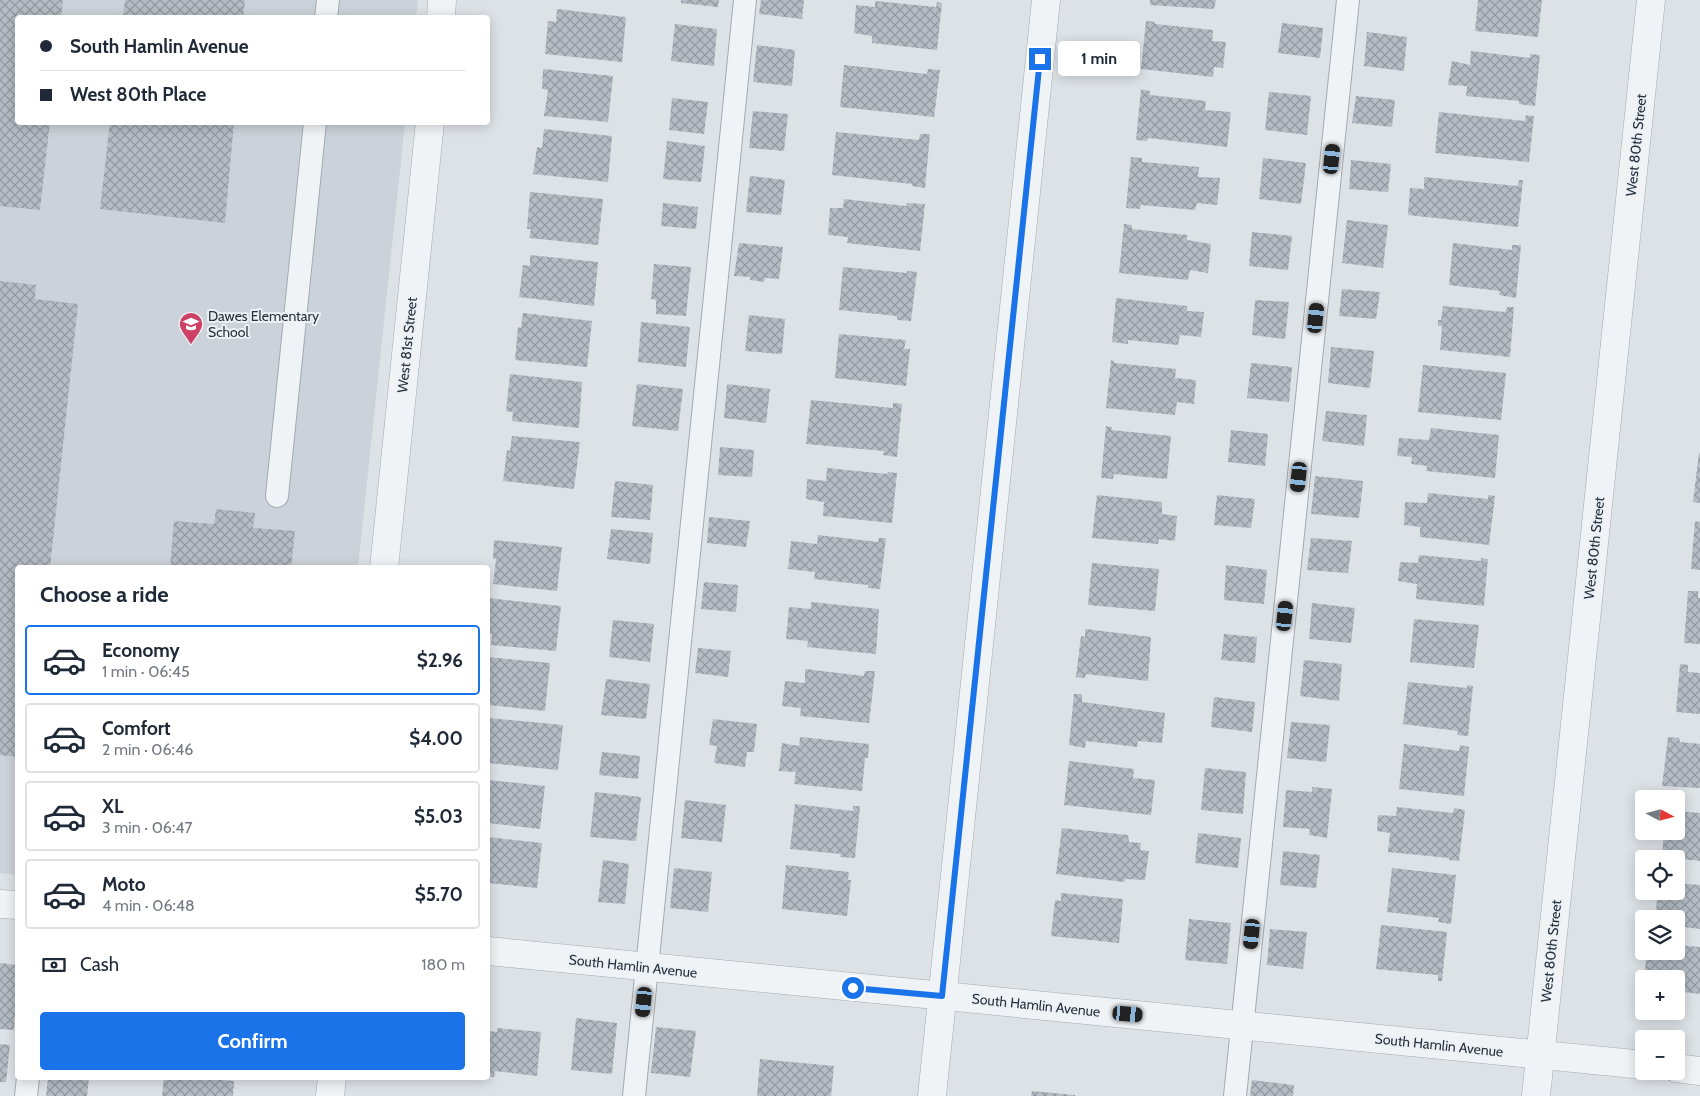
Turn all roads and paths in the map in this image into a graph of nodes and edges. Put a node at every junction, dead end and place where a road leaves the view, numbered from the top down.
1 (328, 0) edge
2 (442, 0) edge
3 (745, 0) edge
4 (1046, 0) edge
5 (1348, 0) edge
6 (1651, 0) edge
7 (326, 15) edge
8 (441, 15) edge
9 (315, 125) edge
10 (430, 125) edge
11 (277, 496) dead end
12 (384, 565) edge
13 (0, 904) edge
14 (15, 906) edge
15 (490, 952) edge
16 (647, 967) junction
17 (942, 996) junction
18 (1243, 1026) junction
19 (1540, 1055) junction
20 (1635, 1064) edge
21 (1685, 1069) edge
22 (1700, 1071) edge
23 (28, 1080) edge
24 (332, 1080) edge
25 (26, 1096) edge
26 (330, 1096) edge
27 (634, 1096) edge
28 (932, 1096) edge
29 (1235, 1096) edge
30 (1536, 1096) edge

1 - 7 lane
2 - 8 street
3 - 16 lane
4 - 17 street
5 - 18 lane
6 - 19 street, West 80th Street
9 - 11 lane
10 - 12 street, West 81st Street
13 - 14 street
15 - 16 street, South Hamlin Avenue
16 - 17 street, South Hamlin Avenue
16 - 27 lane
17 - 18 street, South Hamlin Avenue
17 - 28 street
18 - 19 street, South Hamlin Avenue
18 - 29 lane
19 - 20 street, South Hamlin Avenue
19 - 30 street, West 80th Street
21 - 22 street
23 - 25 lane
24 - 26 street

